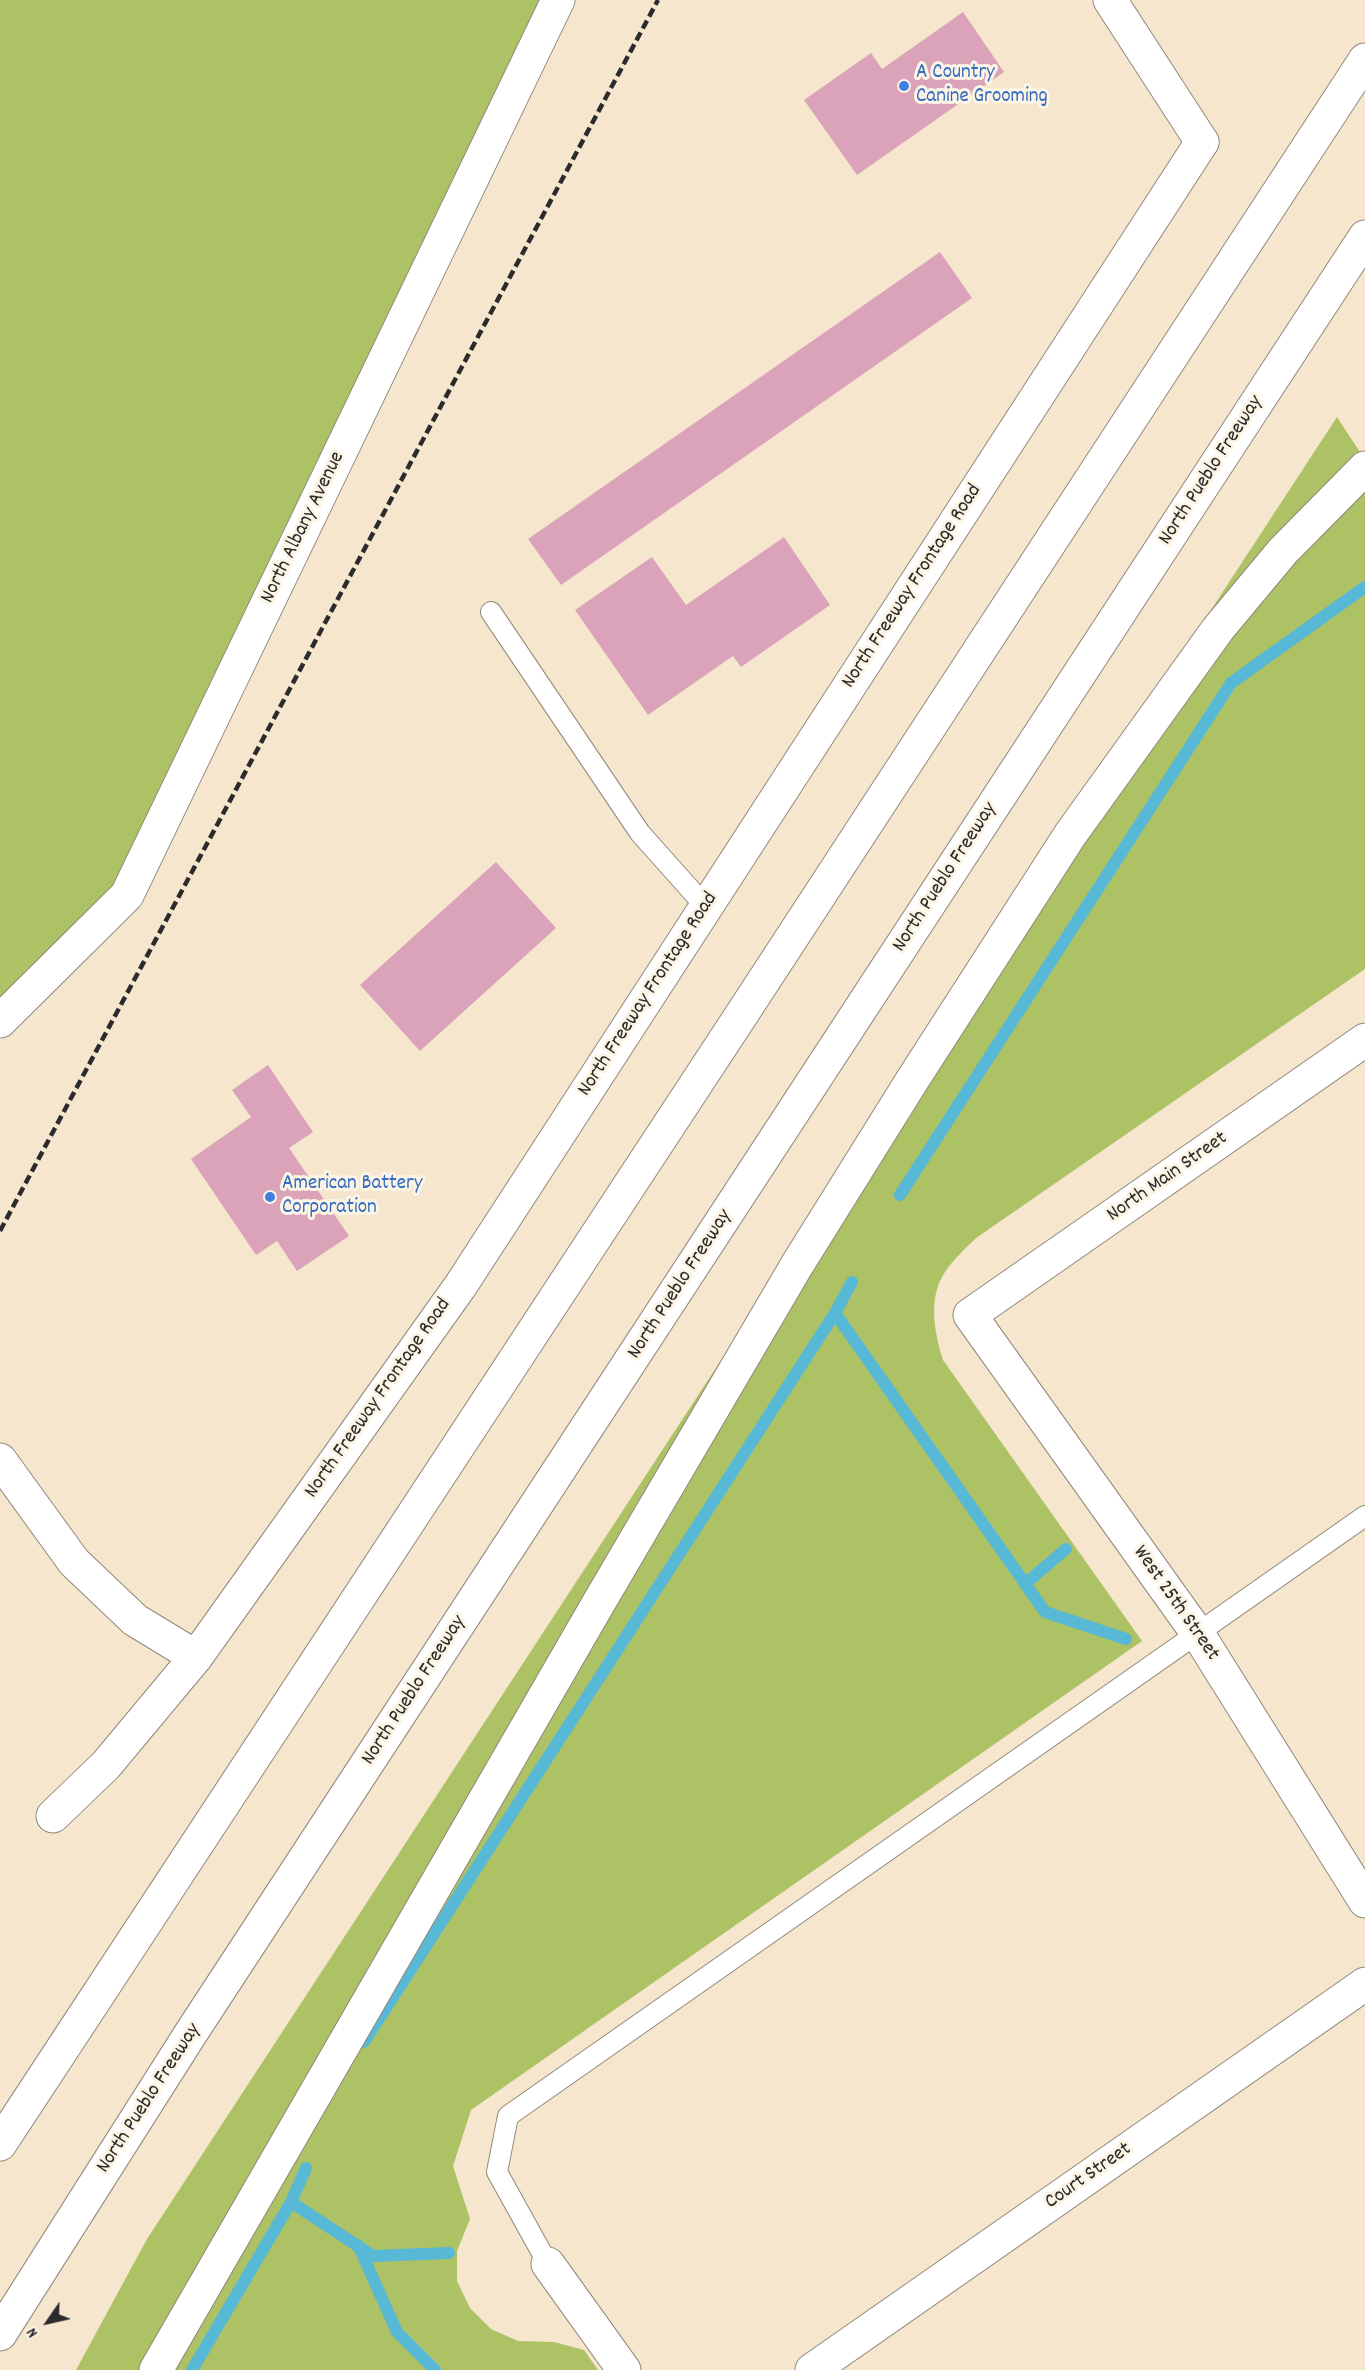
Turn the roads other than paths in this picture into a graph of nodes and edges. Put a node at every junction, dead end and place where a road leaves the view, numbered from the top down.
1 (558, 0) edge
2 (1110, 0) edge
3 (1365, 60) edge
4 (1365, 237) edge
5 (1365, 468) edge
6 (491, 612) dead end
7 (706, 907) junction
8 (0, 1021) edge
9 (1365, 1040) edge
10 (970, 1315) joint
11 (0, 1460) edge
12 (1365, 1516) edge
13 (1198, 1634) junction
14 (196, 1657) junction
15 (52, 1816) dead end
16 (1365, 1901) edge
17 (1365, 1984) edge
18 (0, 2144) edge
19 (548, 2264) joint
20 (0, 2334) edge
21 (156, 2370) edge
22 (624, 2370) edge
23 (812, 2370) edge

1 - 8 main road, North Albany Avenue
2 - 7 main road, North Freeway Frontage Road
3 - 18 main road
4 - 20 main road, North Pueblo Freeway
5 - 21 main road
6 - 7 lane
7 - 14 main road, North Freeway Frontage Road
9 - 10 main road, North Main Street
10 - 13 main road, West 25th Street
11 - 14 main road
12 - 13 lane
13 - 16 main road, West 25th Street
13 - 19 lane
14 - 15 main road, North Freeway Frontage Road
17 - 23 main road, Court Street
19 - 22 main road

